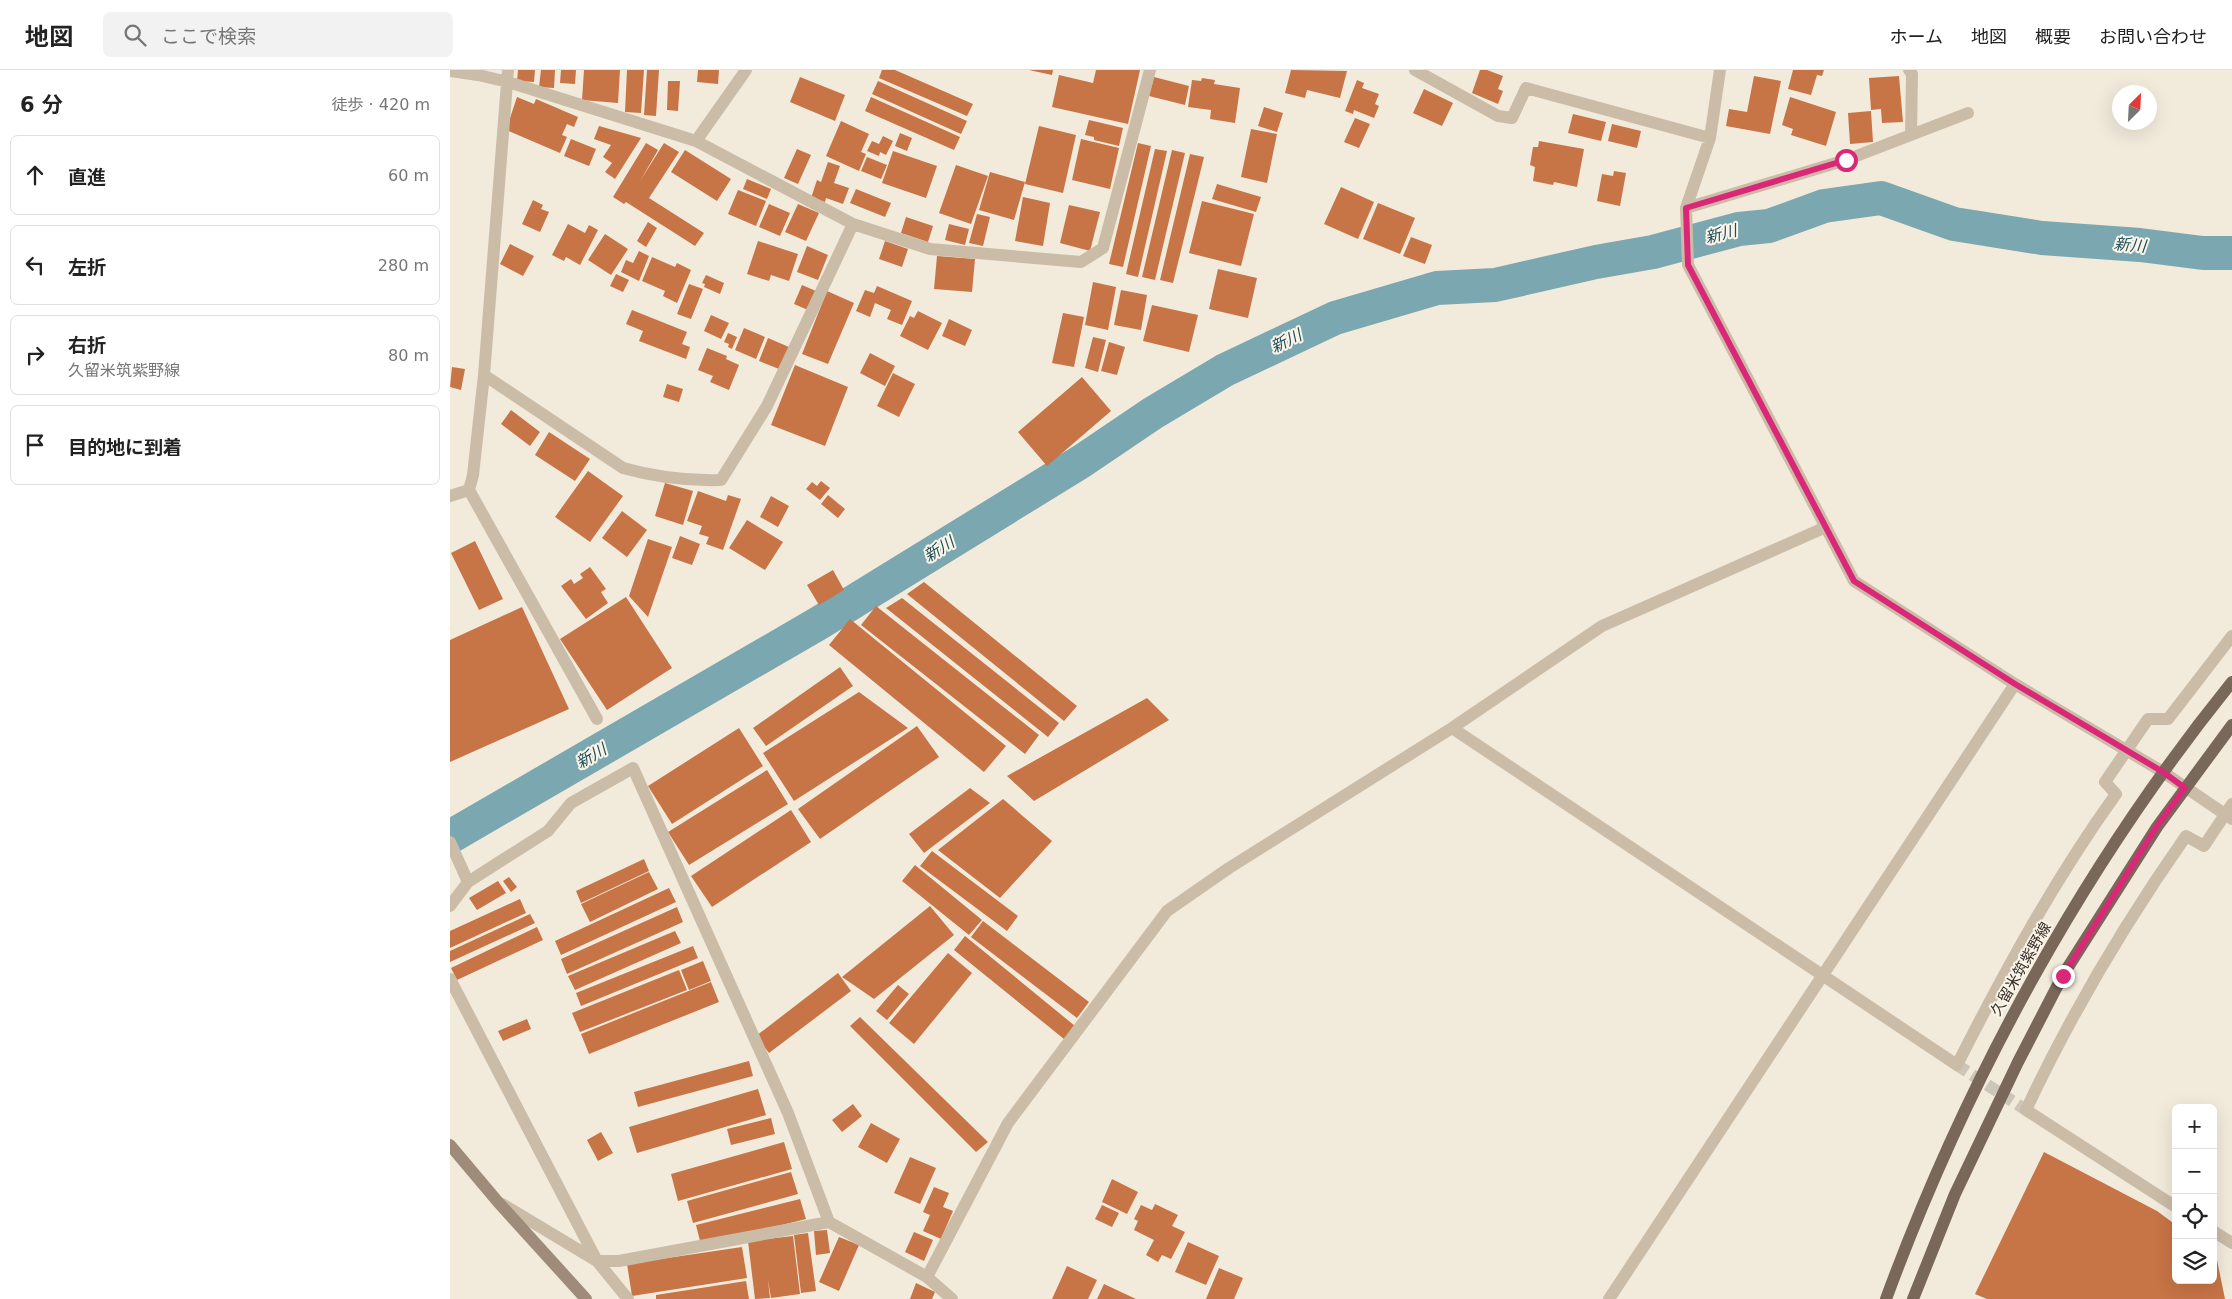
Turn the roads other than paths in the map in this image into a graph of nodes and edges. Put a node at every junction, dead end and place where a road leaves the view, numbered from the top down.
1 (746, 70) edge
2 (1150, 70) edge
3 (1415, 70) edge
4 (1720, 70) edge
5 (1909, 70) edge
6 (450, 71) edge
7 (508, 76) edge
8 (1968, 113) dead end
9 (1911, 135) junction
10 (1710, 138) junction
11 (696, 141) junction
12 (1686, 208) junction
13 (853, 224) junction
14 (484, 375) junction
15 (469, 490) junction
16 (450, 496) edge
17 (1826, 527) junction
18 (2232, 636) edge
19 (2232, 682) edge
20 (2015, 684) junction
21 (596, 719) dead end
22 (2232, 725) edge
23 (1452, 728) junction
24 (2127, 751) junction
25 (2163, 772) junction
26 (2185, 788) junction
27 (2230, 813) edge
28 (450, 842) edge
29 (468, 882) junction
30 (450, 906) edge
31 (1824, 975) junction
32 (450, 979) edge
33 (450, 1145) edge
34 (498, 1202) junction
35 (2172, 1204) edge
36 (830, 1222) junction
37 (2217, 1234) edge
38 (2232, 1243) edge
39 (597, 1261) junction
40 (927, 1277) junction
41 (586, 1299) edge
42 (628, 1299) edge
43 (952, 1299) edge
44 (1609, 1299) edge
45 (1886, 1299) edge
46 (1913, 1299) edge

1 - 11 street
2 - 13 street
3 - 10 street
4 - 10 street
5 - 9 street
6 - 7 street
7 - 11 street
7 - 14 street
8 - 9 street
9 - 12 street
10 - 12 street
11 - 13 street
12 - 17 street
13 - 14 street
14 - 15 street
15 - 16 street
15 - 21 street
17 - 20 street
17 - 23 street
18 - 24 street
19 - 25 main road, 久留米筑紫野線
20 - 24 street
20 - 31 street
22 - 26 main road
23 - 31 street
23 - 40 street
24 - 25 street
24 - 31 street
25 - 26 street
25 - 45 main road, 久留米筑紫野線
26 - 27 street
26 - 46 main road
27 - 35 street
28 - 29 street
29 - 30 street
29 - 36 street
31 - 44 street
32 - 39 street
33 - 34 street
34 - 39 street
34 - 41 street
36 - 39 street
36 - 40 street
37 - 38 street
39 - 42 street
40 - 43 street

